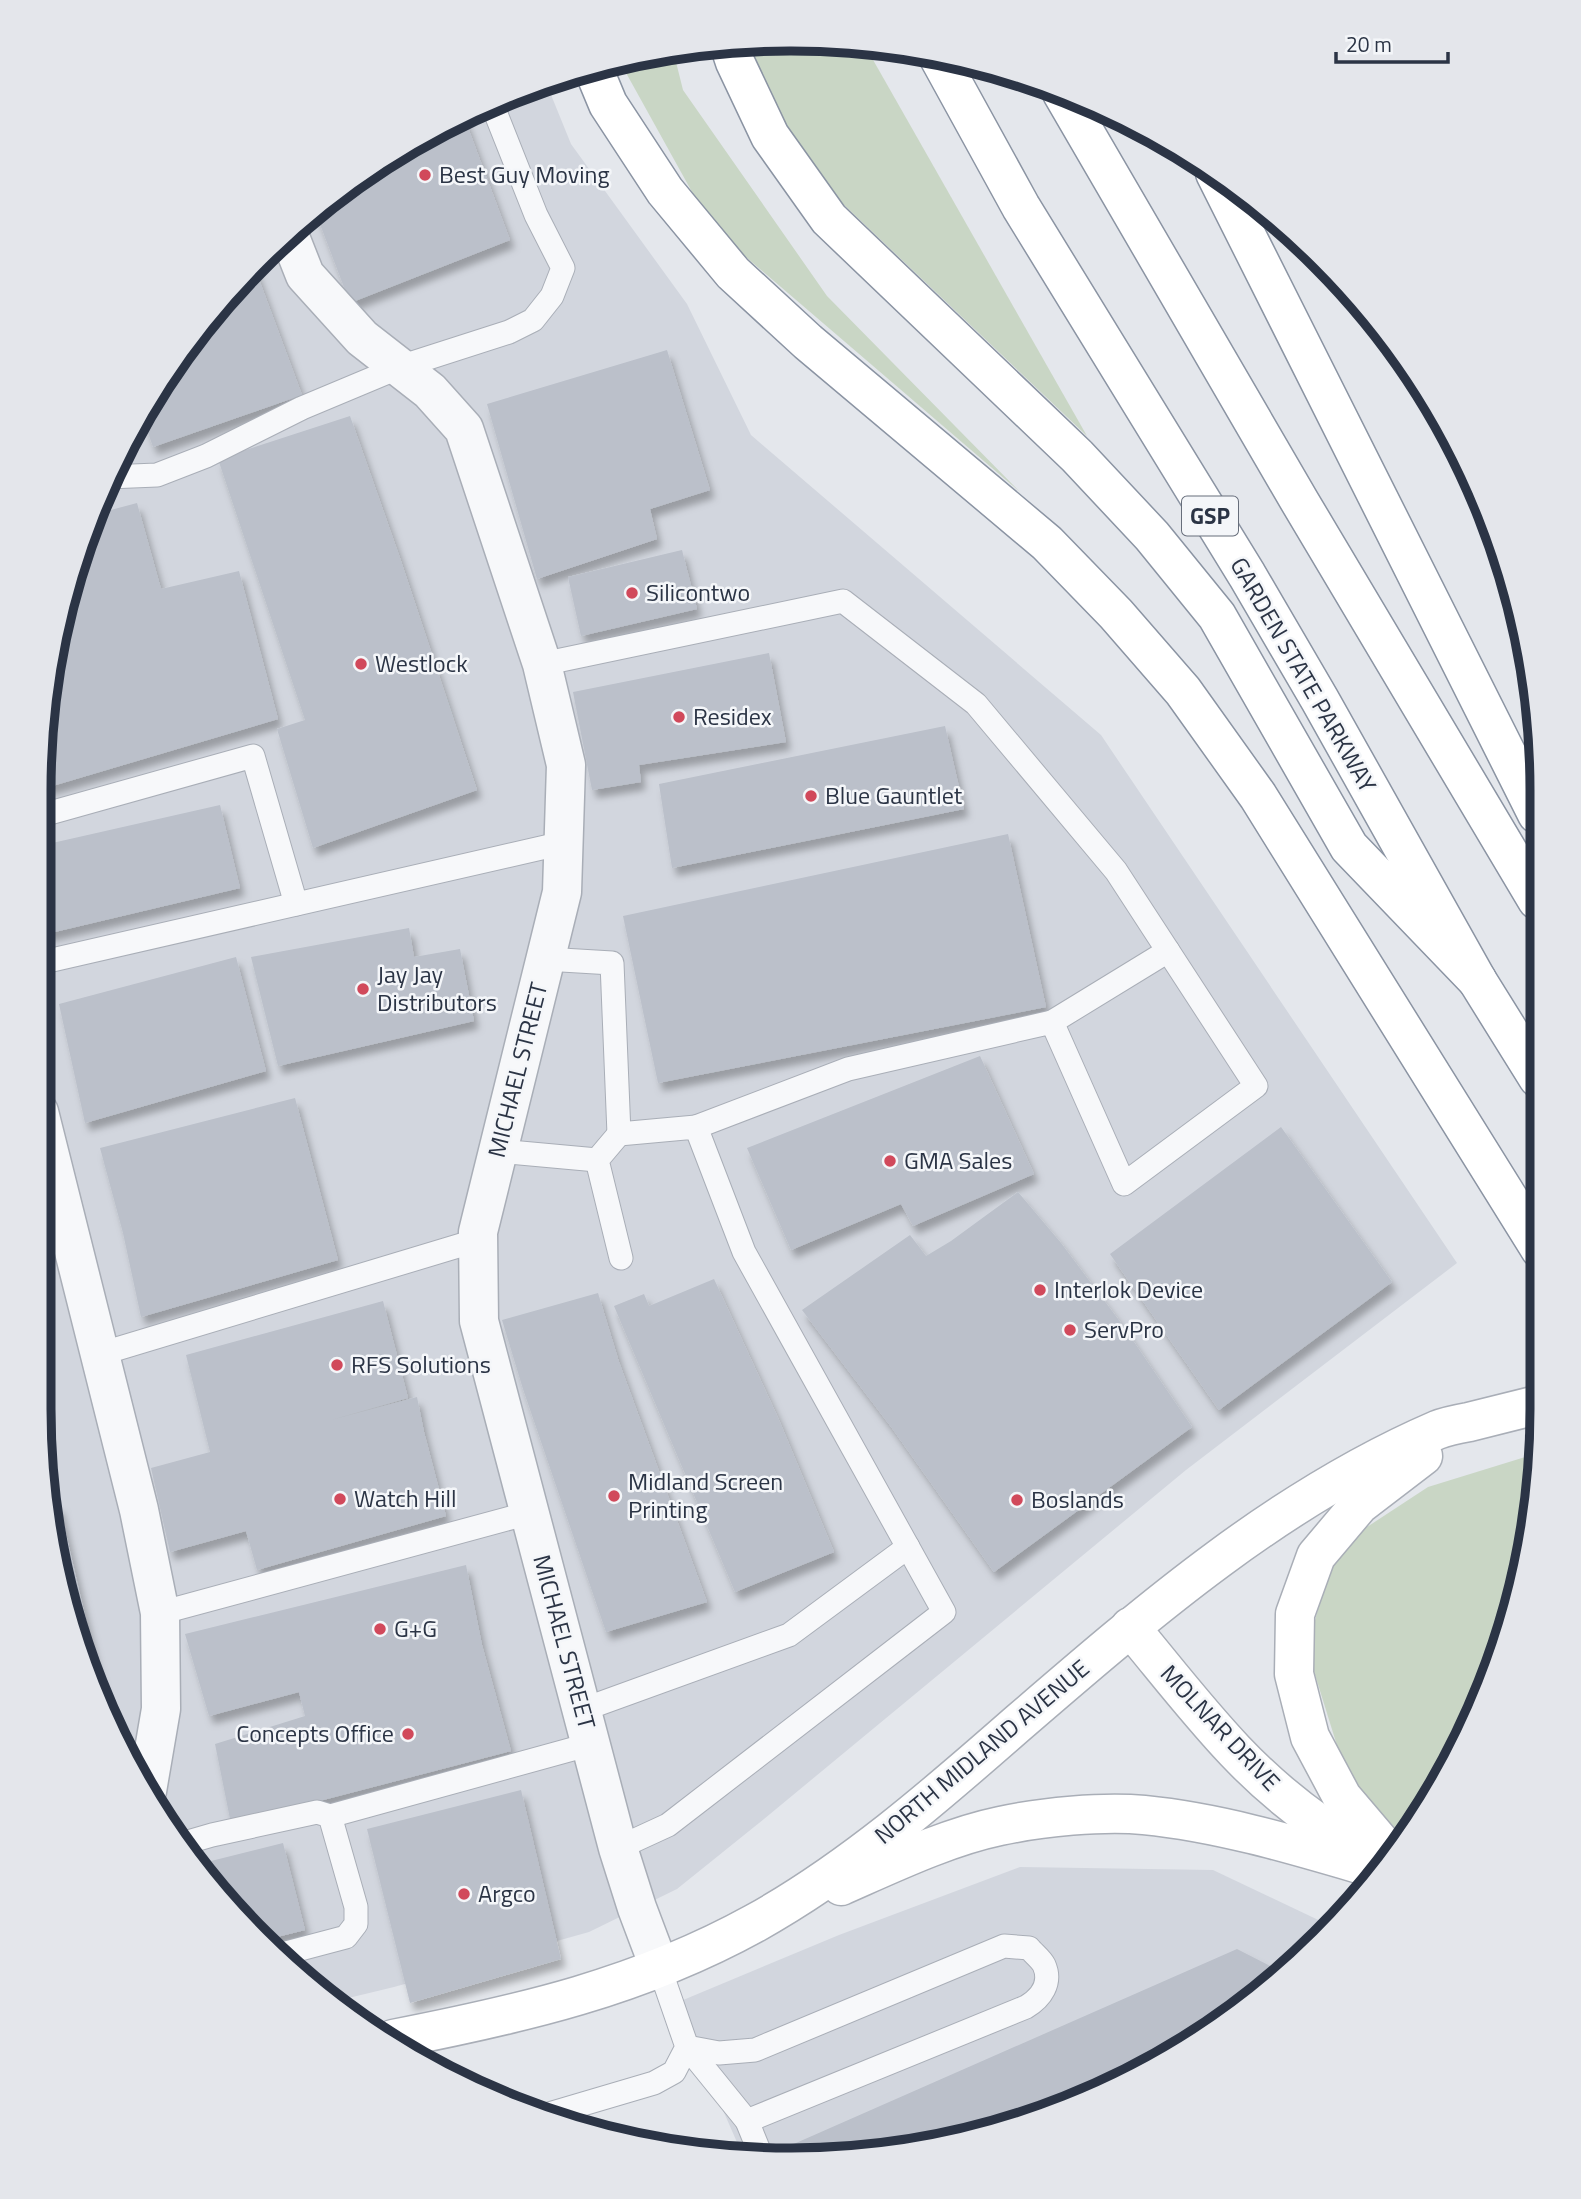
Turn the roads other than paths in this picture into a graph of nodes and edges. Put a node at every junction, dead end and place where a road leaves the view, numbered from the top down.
1 (732, 53) edge
2 (944, 67) edge
3 (597, 77) edge
4 (1069, 105) edge
5 (495, 112) edge
6 (1225, 192) edge
7 (293, 244) edge
8 (400, 367) junction
9 (121, 476) edge
10 (542, 664) junction
11 (1530, 800) edge
12 (51, 812) edge
13 (564, 844) junction
14 (1530, 888) edge
15 (296, 904) junction
16 (1168, 950) junction
17 (545, 959) junction
18 (51, 960) edge
19 (1476, 980) junction
20 (1052, 1022) junction
21 (1530, 1065) edge
22 (696, 1127) junction
23 (619, 1134) junction
24 (498, 1150) junction
25 (597, 1160) junction
26 (51, 1163) edge
27 (1530, 1233) edge
28 (478, 1240) junction
29 (621, 1258) dead end
30 (100, 1354) junction
31 (1530, 1407) edge
32 (1530, 1408) edge
33 (529, 1513) junction
34 (908, 1547) junction
35 (160, 1613) junction
36 (1130, 1627) junction
37 (586, 1727) junction
38 (149, 1776) edge
39 (330, 1816) junction
40 (191, 1841) edge
41 (618, 1848) junction
42 (1385, 1848) edge
43 (1376, 1860) edge
44 (1370, 1867) edge
45 (755, 1923) junction
46 (289, 1952) edge
47 (660, 1969) junction
48 (402, 2037) edge
49 (687, 2047) junction
50 (559, 2111) edge
51 (747, 2122) junction
52 (758, 2147) edge

1 - 19 main road
2 - 19 main road, GARDEN STATE PARKWAY / GSP
3 - 27 main road
4 - 14 main road
5 - 8 lane
6 - 11 main road
7 - 8 street, MICHAEL STREET
8 - 9 lane
8 - 10 street, MICHAEL STREET
10 - 13 street, MICHAEL STREET
10 - 16 lane
12 - 15 lane
13 - 15 lane
13 - 17 street, MICHAEL STREET
15 - 18 lane
16 - 20 lane
16 - 20 lane
17 - 23 lane
17 - 24 street, MICHAEL STREET
19 - 21 main road, GARDEN STATE PARKWAY / GSP
20 - 22 lane
22 - 23 lane
22 - 34 lane
23 - 25 lane
24 - 25 lane
24 - 28 street, MICHAEL STREET
25 - 29 lane
26 - 30 street
28 - 30 lane
28 - 33 street, MICHAEL STREET
30 - 35 street
31 - 36 main road, NORTH MIDLAND AVENUE
32 - 42 main road
33 - 35 lane
33 - 37 street, MICHAEL STREET
34 - 37 lane
34 - 41 lane
35 - 38 street
36 - 43 main road, MOLNAR DRIVE
36 - 45 main road, NORTH MIDLAND AVENUE
37 - 39 lane
37 - 41 street, MICHAEL STREET
39 - 40 lane
39 - 46 lane
41 - 47 street, MICHAEL STREET
44 - 45 main road
45 - 47 main road, NORTH MIDLAND AVENUE
47 - 48 main road, NORTH MIDLAND AVENUE
47 - 49 lane
49 - 50 lane
49 - 51 lane
49 - 51 lane
51 - 52 lane

